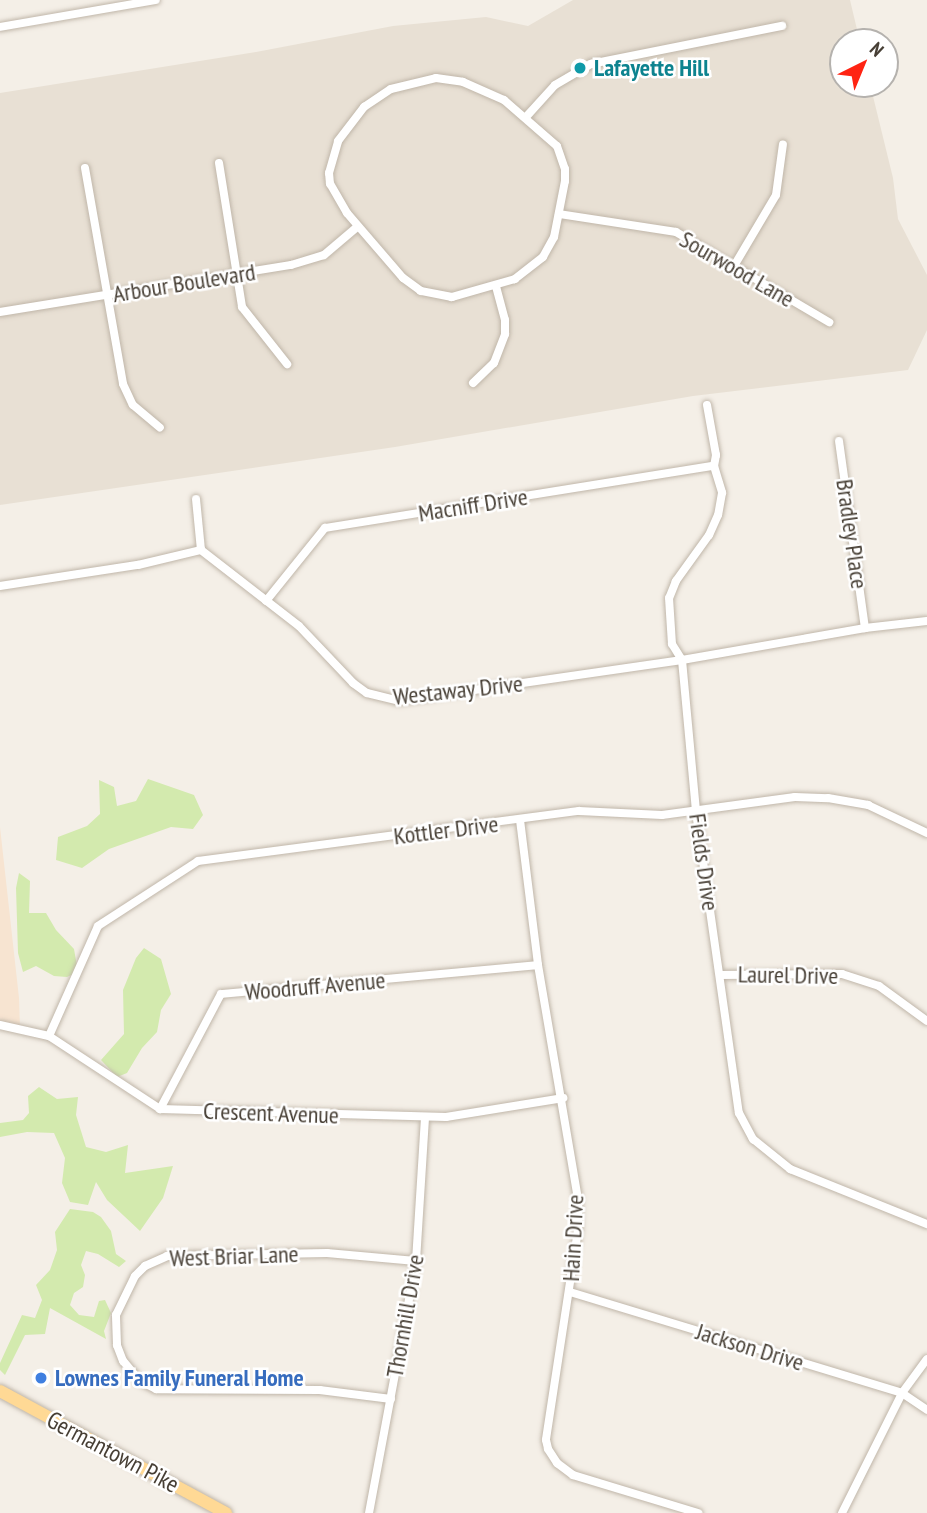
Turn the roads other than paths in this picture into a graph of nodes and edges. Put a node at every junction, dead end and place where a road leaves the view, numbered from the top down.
1 (156, 0) edge
2 (782, 26) dead end
3 (0, 27) edge
4 (526, 117) junction
5 (783, 144) dead end
6 (219, 163) dead end
7 (85, 168) dead end
8 (559, 214) junction
9 (358, 228) junction
10 (734, 266) junction
11 (236, 276) junction
12 (496, 286) junction
13 (108, 295) junction
14 (0, 312) edge
15 (829, 321) dead end
16 (287, 364) dead end
17 (473, 383) dead end
18 (707, 405) dead end
19 (160, 428) dead end
20 (839, 441) dead end
21 (714, 466) junction
22 (195, 499) dead end
23 (201, 550) junction
24 (0, 586) edge
25 (266, 601) junction
26 (927, 621) edge
27 (865, 628) junction
28 (682, 660) junction
29 (696, 811) junction
30 (520, 820) junction
31 (927, 833) edge
32 (538, 965) junction
33 (720, 975) junction
34 (927, 1021) edge
35 (0, 1025) edge
36 (49, 1036) junction
37 (563, 1098) junction
38 (160, 1109) junction
39 (425, 1117) junction
40 (927, 1224) edge
41 (416, 1261) junction
42 (570, 1292) junction
43 (927, 1359) edge
44 (0, 1391) edge
45 (902, 1393) junction
46 (391, 1399) junction
47 (927, 1409) edge
48 (226, 1513) edge
49 (369, 1513) edge
50 (698, 1513) edge
51 (842, 1513) edge

1 - 3 street
2 - 4 street
4 - 8 street
4 - 9 street
5 - 10 street
6 - 11 street
7 - 13 street
8 - 10 street, Sourwood Lane
8 - 12 street
9 - 11 street, Arbour Boulevard
9 - 12 street
10 - 15 street, Sourwood Lane
11 - 13 street, Arbour Boulevard
11 - 16 street
12 - 17 street
13 - 14 street, Arbour Boulevard
13 - 19 street
18 - 21 street, Fields Drive
20 - 27 street, Bradley Place
21 - 25 street, Macniff Drive
21 - 28 street, Fields Drive
22 - 23 street
23 - 24 street
23 - 25 street, Westaway Drive
25 - 28 street, Westaway Drive
26 - 27 street, Westaway Drive
27 - 28 street, Westaway Drive
28 - 29 street, Fields Drive
29 - 30 street, Kottler Drive
29 - 31 street, Kottler Drive
29 - 33 street, Fields Drive
30 - 32 street, Hain Drive
30 - 36 street, Kottler Drive
32 - 37 street, Hain Drive
32 - 38 street, Woodruff Avenue
33 - 34 street, Laurel Drive
33 - 40 street, Fields Drive
35 - 36 street
36 - 38 street
37 - 39 street, Crescent Avenue
37 - 42 street, Hain Drive
38 - 39 street, Crescent Avenue
39 - 41 street, Thornhill Drive
41 - 46 street, Thornhill Drive
41 - 46 street, West Briar Lane
42 - 45 street, Jackson Drive
42 - 50 street, Hain Drive
43 - 45 street
44 - 48 main road, Germantown Pike
45 - 47 street, Jackson Drive
45 - 51 street
46 - 49 street, Thornhill Drive

